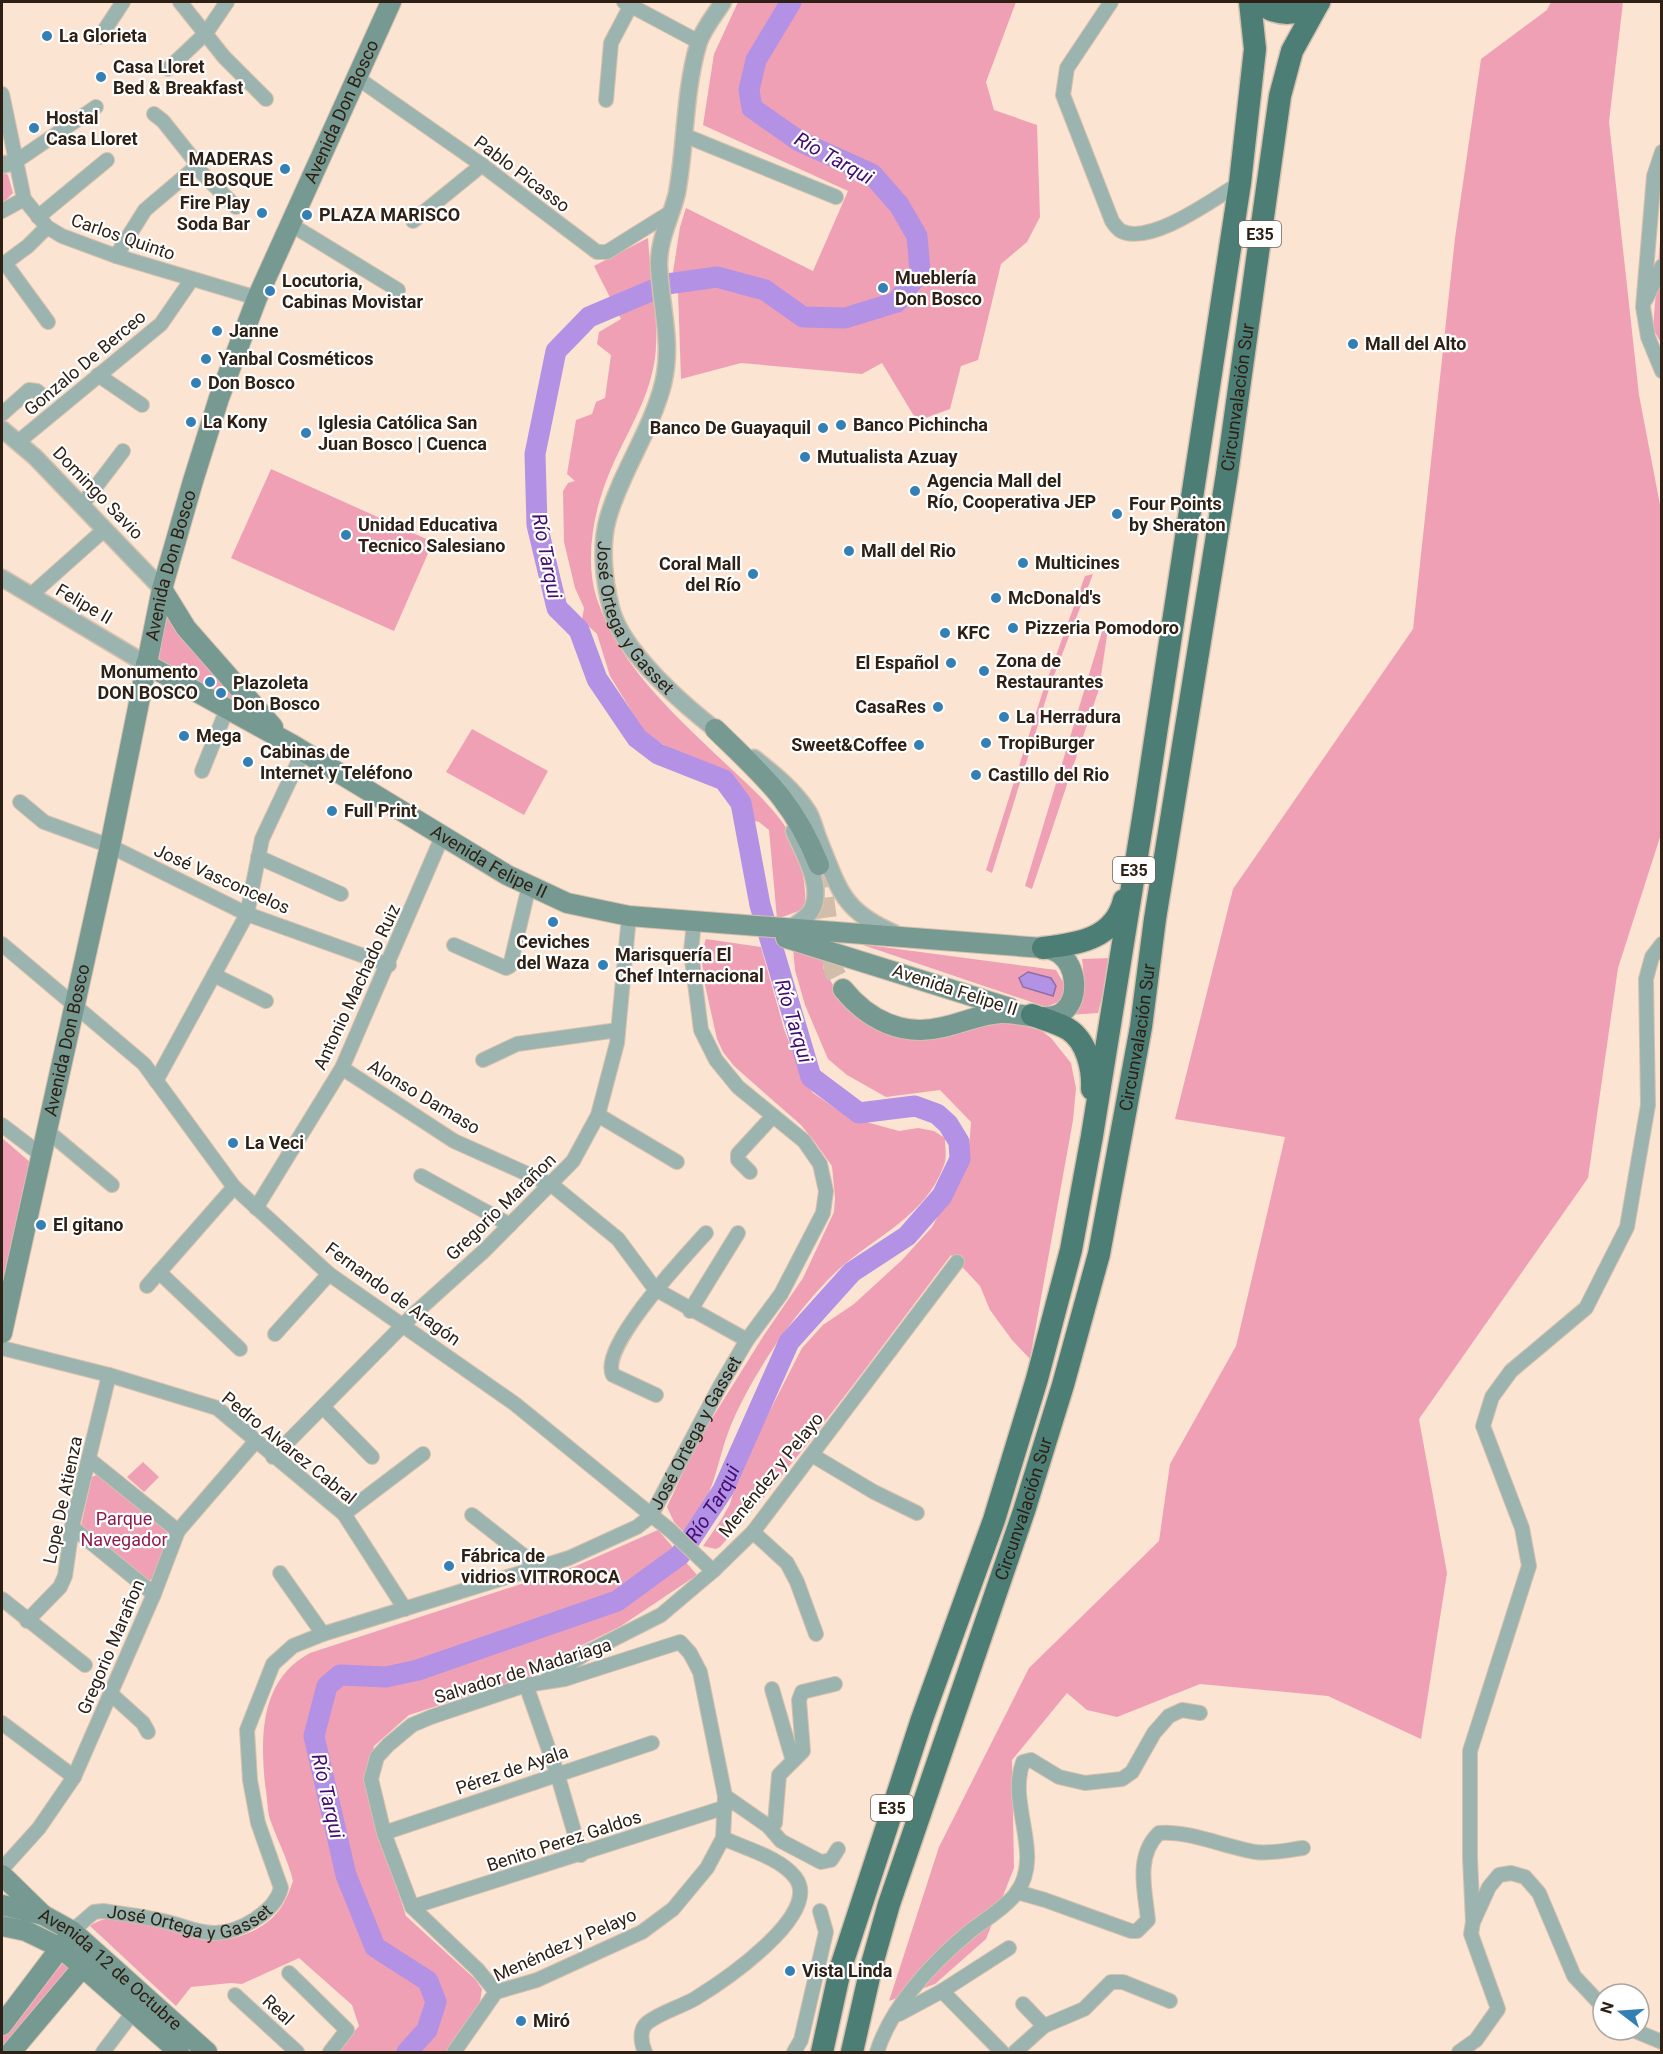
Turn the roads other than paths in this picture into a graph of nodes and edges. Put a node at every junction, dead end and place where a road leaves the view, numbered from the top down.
1 (123, 2) edge
2 (180, 2) edge
3 (227, 2) edge
4 (391, 2) edge
5 (723, 2) edge
6 (1111, 2) edge
7 (1250, 2) edge
8 (1259, 2) edge
9 (1319, 2) edge
10 (627, 3) edge
11 (206, 33) junction
12 (100, 37) dead end
13 (699, 42) junction
14 (168, 69) dead end
15 (356, 77) junction
16 (2, 94) edge
17 (266, 99) dead end
18 (606, 100) dead end
19 (96, 107) dead end
20 (154, 114) dead end
21 (686, 136) junction
22 (1662, 152) edge
23 (107, 160) dead end
24 (8, 163) edge
25 (198, 165) junction
26 (482, 165) junction
27 (1239, 183) junction
28 (836, 197) dead end
29 (24, 199) junction
30 (236, 207) dead end
31 (2, 211) edge
32 (670, 212) junction
33 (413, 221) dead end
34 (43, 222) junction
35 (290, 224) junction
36 (116, 256) junction
37 (1662, 266) edge
38 (192, 279) junction
39 (398, 290) dead end
40 (257, 298) junction
41 (1642, 307) junction
42 (48, 322) dead end
43 (1662, 371) edge
44 (98, 375) junction
45 (44, 397) dead end
46 (142, 405) dead end
47 (2, 414) edge
48 (2, 429) edge
49 (18, 442) junction
50 (123, 451) dead end
51 (82, 505) junction
52 (105, 529) junction
53 (2, 578) edge
54 (162, 590) junction
55 (31, 595) junction
56 (146, 664) junction
57 (228, 709) junction
58 (715, 729) junction
59 (298, 749) junction
60 (202, 771) dead end
61 (20, 802) dead end
62 (442, 837) junction
63 (110, 846) junction
64 (258, 857) junction
65 (1136, 858) junction
66 (819, 866) tunnel mouth
67 (529, 886) junction
68 (341, 894) dead end
69 (247, 914) junction
70 (629, 916) junction
71 (699, 921) junction
72 (789, 932) junction
73 (903, 937) junction
74 (2, 944) edge
75 (1662, 944) edge
76 (454, 945) dead end
77 (1043, 948) junction
78 (389, 965) junction
79 (214, 975) junction
80 (843, 989) tunnel mouth
81 (266, 1001) dead end
82 (73, 1007) junction
83 (1032, 1015) junction
84 (618, 1030) junction
85 (483, 1060) dead end
86 (342, 1068) junction
87 (156, 1081) junction
88 (598, 1115) junction
89 (772, 1116) junction
90 (2, 1125) edge
91 (45, 1129) junction
92 (1092, 1136) junction
93 (40, 1154) junction
94 (677, 1162) dead end
95 (750, 1172) dead end
96 (421, 1176) dead end
97 (112, 1185) dead end
98 (552, 1185) junction
99 (234, 1187) junction
100 (256, 1208) junction
101 (510, 1225) junction
102 (706, 1233) dead end
103 (738, 1233) dead end
104 (957, 1262) dead end
105 (159, 1272) junction
106 (329, 1274) junction
107 (147, 1286) dead end
108 (655, 1289) junction
109 (690, 1311) junction
110 (404, 1325) junction
111 (2, 1333) edge
112 (275, 1334) dead end
113 (747, 1340) junction
114 (2, 1348) edge
115 (240, 1349) dead end
116 (109, 1375) junction
117 (656, 1395) dead end
118 (323, 1407) junction
119 (255, 1442) junction
120 (423, 1454) dead end
121 (812, 1455) junction
122 (273, 1457) junction
123 (372, 1457) dead end
124 (90, 1460) junction
125 (917, 1512) dead end
126 (344, 1514) junction
127 (472, 1515) dead end
128 (651, 1516) junction
129 (72, 1527) junction
130 (178, 1531) junction
131 (753, 1532) junction
132 (538, 1567) junction
133 (710, 1568) junction
134 (280, 1573) dead end
135 (154, 1594) junction
136 (2, 1599) edge
137 (405, 1609) junction
138 (27, 1621) junction
139 (323, 1634) junction
140 (816, 1635) dead end
141 (680, 1642) joint
142 (85, 1665) dead end
143 (533, 1684) junction
144 (835, 1684) dead end
145 (772, 1689) dead end
146 (111, 1694) junction
147 (1200, 1713) dead end
148 (2, 1723) edge
149 (148, 1732) dead end
150 (651, 1743) dead end
151 (793, 1761) junction
152 (557, 1773) junction
153 (74, 1777) junction
154 (726, 1802) junction
155 (768, 1826) junction
156 (384, 1833) junction
157 (723, 1838) junction
158 (1303, 1848) dead end
159 (838, 1849) dead end
160 (581, 1855) junction
161 (2, 1869) edge
162 (2, 1875) edge
163 (1017, 1892) junction
164 (2, 1905) edge
165 (412, 1907) junction
166 (820, 1911) dead end
167 (43, 1915) junction
168 (1473, 1922) junction
169 (2, 1926) edge
170 (67, 1940) junction
171 (1009, 1948) dead end
172 (90, 1959) junction
173 (289, 1973) dead end
174 (942, 1991) junction
175 (496, 1992) junction
176 (1591, 1994) edge
177 (235, 1995) dead end
178 (1170, 2001) dead end
179 (1023, 2004) dead end
180 (134, 2012) junction
181 (894, 2016) junction
182 (2, 2025) edge
183 (1044, 2026) junction
184 (822, 2051) edge
185 (11, 2052) edge
186 (103, 2052) edge
187 (179, 2052) edge
188 (207, 2052) edge
189 (297, 2052) edge
190 (330, 2052) edge
191 (454, 2052) edge
192 (645, 2052) edge
193 (794, 2052) edge
194 (852, 2052) edge
195 (877, 2052) edge
196 (1002, 2052) edge
197 (1015, 2052) edge
198 (1459, 2052) edge

1 - 12 street
2 - 11 street
3 - 11 street
4 - 15 main road, Avenida Don Bosco
5 - 13 street, José Ortega y Gasset
6 - 27 street
7 - 27 highway, Circunvalación Sur / E35
8 - 9 highway, E35
9 - 194 highway, Circunvalación Sur / E35
10 - 13 street
10 - 18 street
11 - 14 street
11 - 17 street
13 - 21 street, José Ortega y Gasset
15 - 26 street, Pablo Picasso
15 - 35 main road, Avenida Don Bosco
16 - 24 street, Carlos Quinto
19 - 24 street
20 - 25 street
21 - 28 street
21 - 32 street, José Ortega y Gasset
22 - 41 street
23 - 34 street
24 - 29 street, Carlos Quinto
25 - 30 street
25 - 36 street
26 - 32 street, Pablo Picasso
26 - 33 street
27 - 65 highway, Circunvalación Sur / E35
29 - 31 street
29 - 34 street, Carlos Quinto
32 - 58 street, José Ortega y Gasset
34 - 36 street, Carlos Quinto
34 - 42 street
35 - 39 street
35 - 40 main road, Avenida Don Bosco
36 - 38 street, Carlos Quinto
37 - 41 street
38 - 40 street, Carlos Quinto
38 - 44 street, Gonzalo De Berceo
40 - 54 main road, Avenida Don Bosco
41 - 43 street
44 - 46 street
44 - 49 street, Gonzalo De Berceo
45 - 47 street
48 - 49 street, Domingo Savio
49 - 51 street, Domingo Savio
50 - 51 street
51 - 52 street, Domingo Savio
52 - 54 street, Domingo Savio
52 - 55 street
53 - 55 street, Felipe II
54 - 56 main road, Avenida Don Bosco
54 - 59 main road, Avenida Felipe II
55 - 56 street, Felipe II
56 - 57 main road, Avenida Felipe II
56 - 63 main road, Avenida Don Bosco
57 - 59 main road, Avenida Felipe II
57 - 60 street
58 - 66 main road
58 - 72 street, José Ortega y Gasset
58 - 73 street, José Ortega y Gasset
59 - 62 main road, Avenida Felipe II
59 - 64 street
61 - 63 street, José Vasconcelos
62 - 67 main road, Avenida Felipe II
62 - 78 street, Antonio Machado Ruiz
63 - 69 street, José Vasconcelos
63 - 82 main road, Avenida Don Bosco
64 - 68 street
64 - 69 street
65 - 77 highway
65 - 92 highway, Circunvalación Sur / E35
67 - 70 main road, Avenida Felipe II
67 - 76 street
69 - 78 street, José Vasconcelos
69 - 79 street
70 - 71 main road, Avenida Felipe II
70 - 84 street, Gregorio Marañon
71 - 72 main road, Avenida Felipe II
71 - 89 street, José Ortega y Gasset
72 - 73 main road, Avenida Felipe II
72 - 83 main road, Avenida Felipe II
73 - 77 main road, Avenida Felipe II
74 - 82 street, Fernando de Aragón
75 - 168 street
77 - 83 main road
78 - 86 street, Antonio Machado Ruiz
79 - 81 street
79 - 87 street
80 - 83 main road
82 - 87 street, Fernando de Aragón
82 - 91 main road, Avenida Don Bosco
83 - 92 highway
84 - 85 street
84 - 88 street, Gregorio Marañon
86 - 98 street, Alonso Damaso
86 - 100 street, Antonio Machado Ruiz
87 - 99 street, Fernando de Aragón
88 - 94 street
88 - 98 street, Gregorio Marañon
89 - 95 street
89 - 113 street, José Ortega y Gasset
90 - 93 street
91 - 93 main road, Avenida Don Bosco
91 - 97 street
92 - 184 highway, Circunvalación Sur / E35
93 - 111 main road, Avenida Don Bosco
96 - 101 street
98 - 101 street, Gregorio Marañon
98 - 108 street, Alonso Damaso
99 - 100 street, Fernando de Aragón
99 - 105 street
100 - 106 street, Fernando de Aragón
101 - 110 street, Gregorio Marañon
102 - 108 street
103 - 109 street
104 - 121 street, Menéndez y Pelayo
105 - 107 street
105 - 115 street
106 - 110 street, Fernando de Aragón
106 - 112 street
108 - 109 street, Alonso Damaso
108 - 117 street
109 - 113 street, Alonso Damaso
110 - 118 street, Gregorio Marañon
110 - 128 street, Fernando de Aragón
113 - 128 street, José Ortega y Gasset
114 - 116 street, Pedro Alvarez Cabral
116 - 119 street, Pedro Alvarez Cabral
116 - 124 street, Lope De Atienza
118 - 122 street, Gregorio Marañon
118 - 123 street
119 - 122 street, Pedro Alvarez Cabral
119 - 130 street, Gregorio Marañon
120 - 126 street
121 - 125 street
121 - 131 street, Menéndez y Pelayo
122 - 126 street, Pedro Alvarez Cabral
124 - 129 street, Lope De Atienza
124 - 130 street
126 - 137 street, Pedro Alvarez Cabral
127 - 132 street
128 - 132 street, José Ortega y Gasset
128 - 133 street, Fernando de Aragón
129 - 135 street
129 - 138 street, Lope De Atienza
130 - 135 street, Gregorio Marañon
131 - 133 street, Menéndez y Pelayo
131 - 140 street
132 - 137 street, José Ortega y Gasset
133 - 143 street, Menéndez y Pelayo
134 - 139 street
135 - 146 street, Gregorio Marañon
136 - 138 street
137 - 139 street, José Ortega y Gasset
138 - 142 street
139 - 170 street, José Ortega y Gasset
141 - 143 street, Salvador de Madariaga
141 - 154 street, Menéndez y Pelayo
143 - 152 street
143 - 156 street, Salvador de Madariaga
144 - 151 street
145 - 151 street
146 - 149 street
146 - 153 street, Gregorio Marañon
147 - 163 street
148 - 153 street
150 - 152 street, Pérez de Ayala
151 - 155 street
152 - 156 street, Pérez de Ayala
152 - 160 street
153 - 161 street, Gregorio Marañon
154 - 155 street
154 - 157 street, Menéndez y Pelayo
154 - 160 street, Benito Perez Galdos
155 - 159 street
156 - 165 street, Salvador de Madariaga
157 - 175 street, Menéndez y Pelayo
157 - 192 street
158 - 163 street
160 - 165 street, Benito Perez Galdos
162 - 167 main road
163 - 181 street
164 - 167 main road, Avenida 12 de Octubre
165 - 175 street, Salvador de Madariaga
166 - 193 street
167 - 170 main road, Avenida 12 de Octubre
168 - 176 street
168 - 198 street
169 - 170 main road, Avenida 12 de Octubre
170 - 172 main road, Avenida 12 de Octubre
170 - 182 main road
171 - 174 street
172 - 180 main road, Avenida 12 de Octubre
172 - 185 main road
172 - 188 main road, Avenida 12 de Octubre
173 - 190 street
174 - 181 street
174 - 196 street
175 - 191 street, Menéndez y Pelayo
177 - 189 street, Real
178 - 183 street
179 - 183 street
180 - 186 street
180 - 187 main road, Avenida 12 de Octubre
181 - 195 street
183 - 197 street

